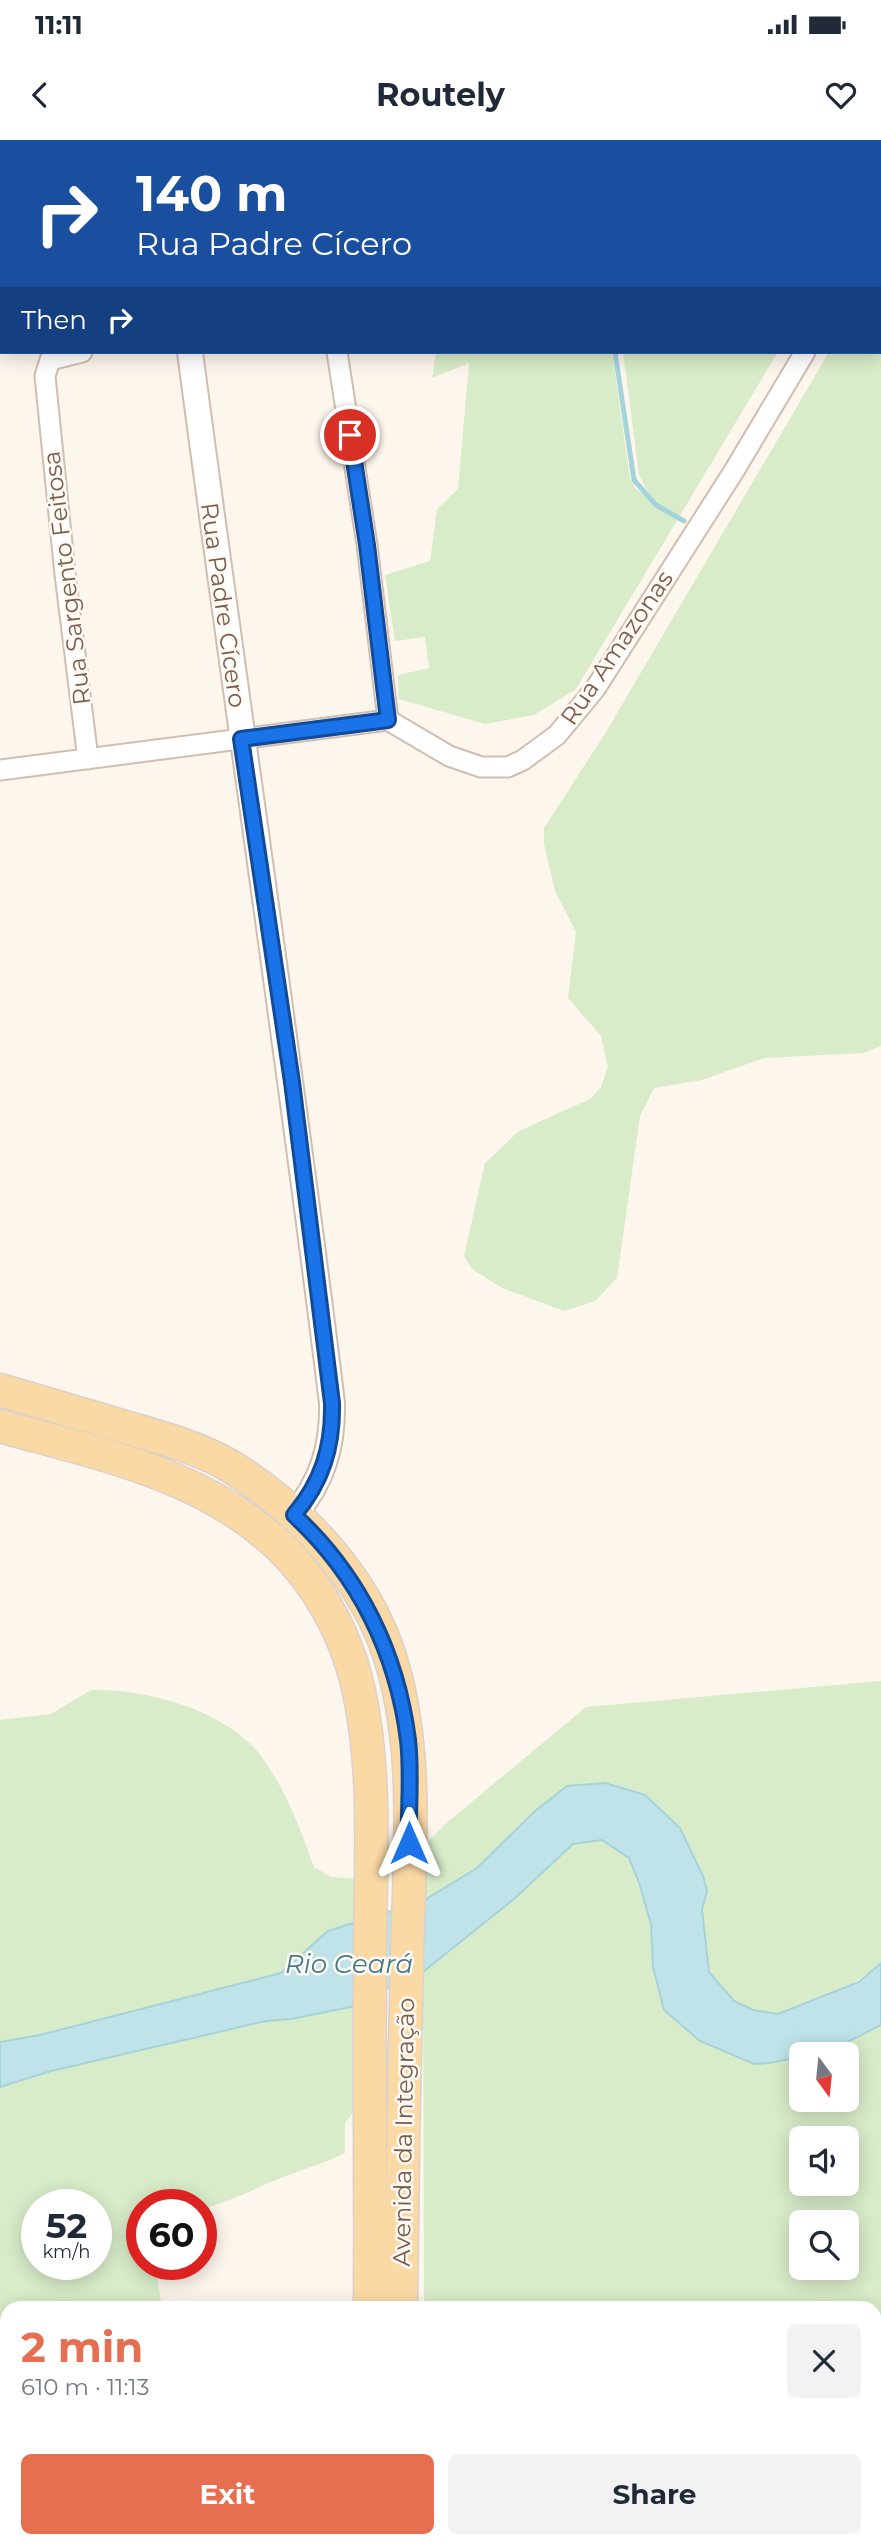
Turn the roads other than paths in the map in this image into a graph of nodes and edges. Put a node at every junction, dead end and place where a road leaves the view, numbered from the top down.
1 (74, 354) edge
2 (190, 354) edge
3 (337, 354) edge
4 (804, 354) edge
5 (388, 720) junction
6 (241, 739) junction
7 (88, 759) junction
8 (0, 769) edge
9 (0, 1390) edge
10 (46, 1404) junction
11 (26, 1433) edge
12 (294, 1515) junction
13 (370, 2301) edge
14 (401, 2301) edge

1 - 7 street, Rua Sargento Feitosa
2 - 6 street, Rua Padre Cícero
3 - 5 street
4 - 5 street, Rua Amazonas
5 - 6 street
6 - 7 street
6 - 12 street, Rua Padre Cícero
7 - 8 street
9 - 10 main road, Avenida da Integração
10 - 11 main road
10 - 12 main road, Avenida da Integração
11 - 13 main road, Avenida da Integração
12 - 14 main road, Avenida da Integração

